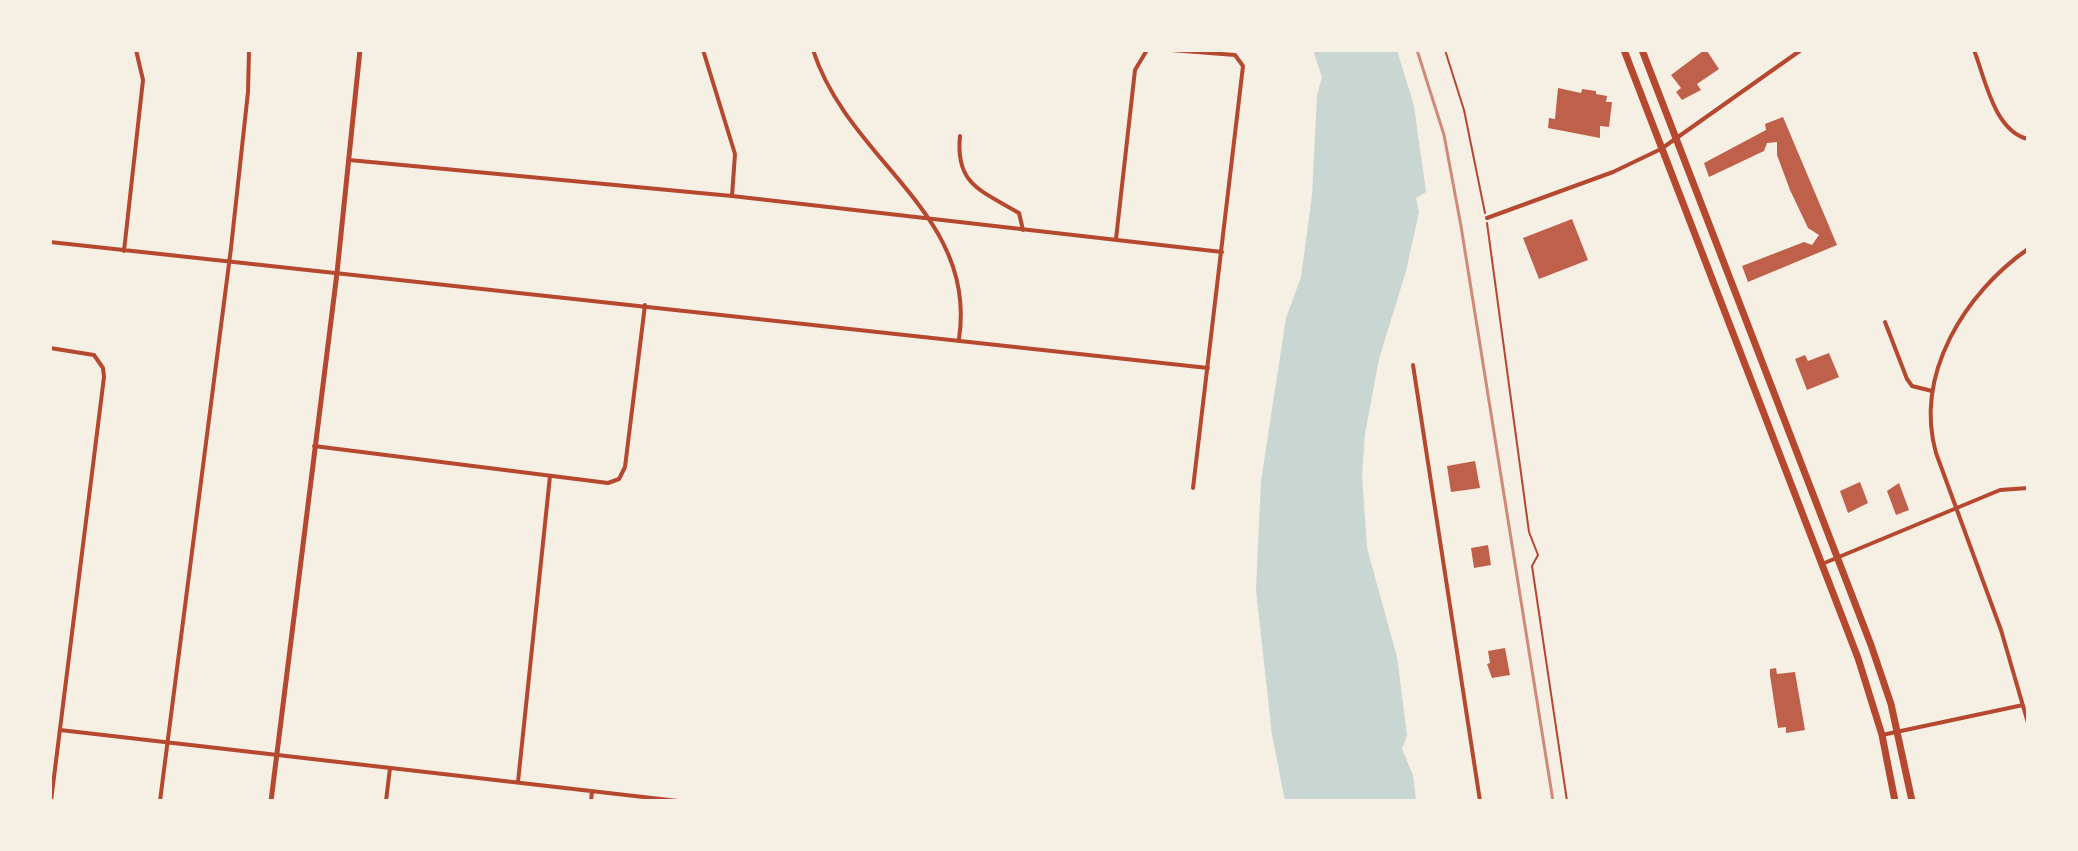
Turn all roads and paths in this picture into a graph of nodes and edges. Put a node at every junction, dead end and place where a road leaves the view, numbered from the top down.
1 (136, 50) edge
2 (249, 50) edge
3 (360, 50) edge
4 (703, 50) edge
5 (813, 50) edge
6 (1147, 50) edge
7 (1171, 50) edge
8 (1445, 50) edge
9 (1624, 50) edge
10 (1642, 50) edge
11 (1801, 50) edge
12 (1974, 50) edge
13 (960, 136) dead end
14 (1676, 139) junction
15 (2028, 139) edge
16 (1661, 149) junction
17 (349, 160) junction
18 (732, 196) junction
19 (1487, 218) junction
20 (929, 219) junction
21 (1023, 230) junction
22 (1116, 239) junction
23 (50, 242) edge
24 (2028, 249) edge
25 (124, 251) junction
26 (1222, 252) junction
27 (229, 262) junction
28 (337, 273) junction
29 (645, 305) junction
30 (1885, 322) dead end
31 (959, 339) junction
32 (50, 348) edge
33 (1413, 365) dead end
34 (1208, 368) junction
35 (1932, 391) junction
36 (314, 446) junction
37 (550, 476) junction
38 (1193, 488) dead end
39 (2028, 488) edge
40 (1956, 511) junction
41 (1838, 558) junction
42 (1822, 564) junction
43 (2023, 705) junction
44 (2028, 723) edge
45 (60, 730) junction
46 (1897, 731) junction
47 (1882, 735) junction
48 (50, 738) edge
49 (59, 739) junction
50 (167, 741) junction
51 (277, 755) junction
52 (390, 767) junction
53 (518, 782) junction
54 (592, 791) junction
55 (51, 801) edge
56 (160, 801) edge
57 (271, 801) edge
58 (386, 801) edge
59 (591, 801) edge
60 (678, 801) edge
61 (1480, 801) edge
62 (1567, 801) edge
63 (1895, 801) edge
64 (1912, 801) edge

1 - 25 street
2 - 27 street
3 - 17 street
4 - 18 street
5 - 20 street
6 - 22 street
7 - 26 street
8 - 19 path
9 - 16 main road
10 - 14 main road
11 - 14 street
12 - 15 street
13 - 21 street
14 - 16 street
14 - 41 main road
16 - 19 street
16 - 42 main road
17 - 18 street
17 - 28 street
18 - 20 street
19 - 62 path
20 - 21 street
20 - 31 street
21 - 22 street
22 - 26 street
23 - 25 street
24 - 35 street
25 - 27 street
26 - 34 street
27 - 28 street
27 - 50 street
28 - 29 street
28 - 36 street
29 - 31 street
29 - 37 street
30 - 35 street
31 - 34 street
32 - 45 street
33 - 61 street
34 - 38 street
35 - 40 street
36 - 37 street
36 - 51 street
37 - 53 street
39 - 40 street
40 - 41 street
40 - 43 street
41 - 42 street
41 - 46 main road
42 - 47 main road
43 - 44 street
43 - 46 street
45 - 49 street
45 - 50 street
46 - 47 street
46 - 64 main road
47 - 63 main road
48 - 49 street
49 - 55 street
50 - 51 street
50 - 56 street
51 - 52 street
51 - 57 street
52 - 53 street
52 - 58 street
53 - 54 street
54 - 59 street
54 - 60 street

